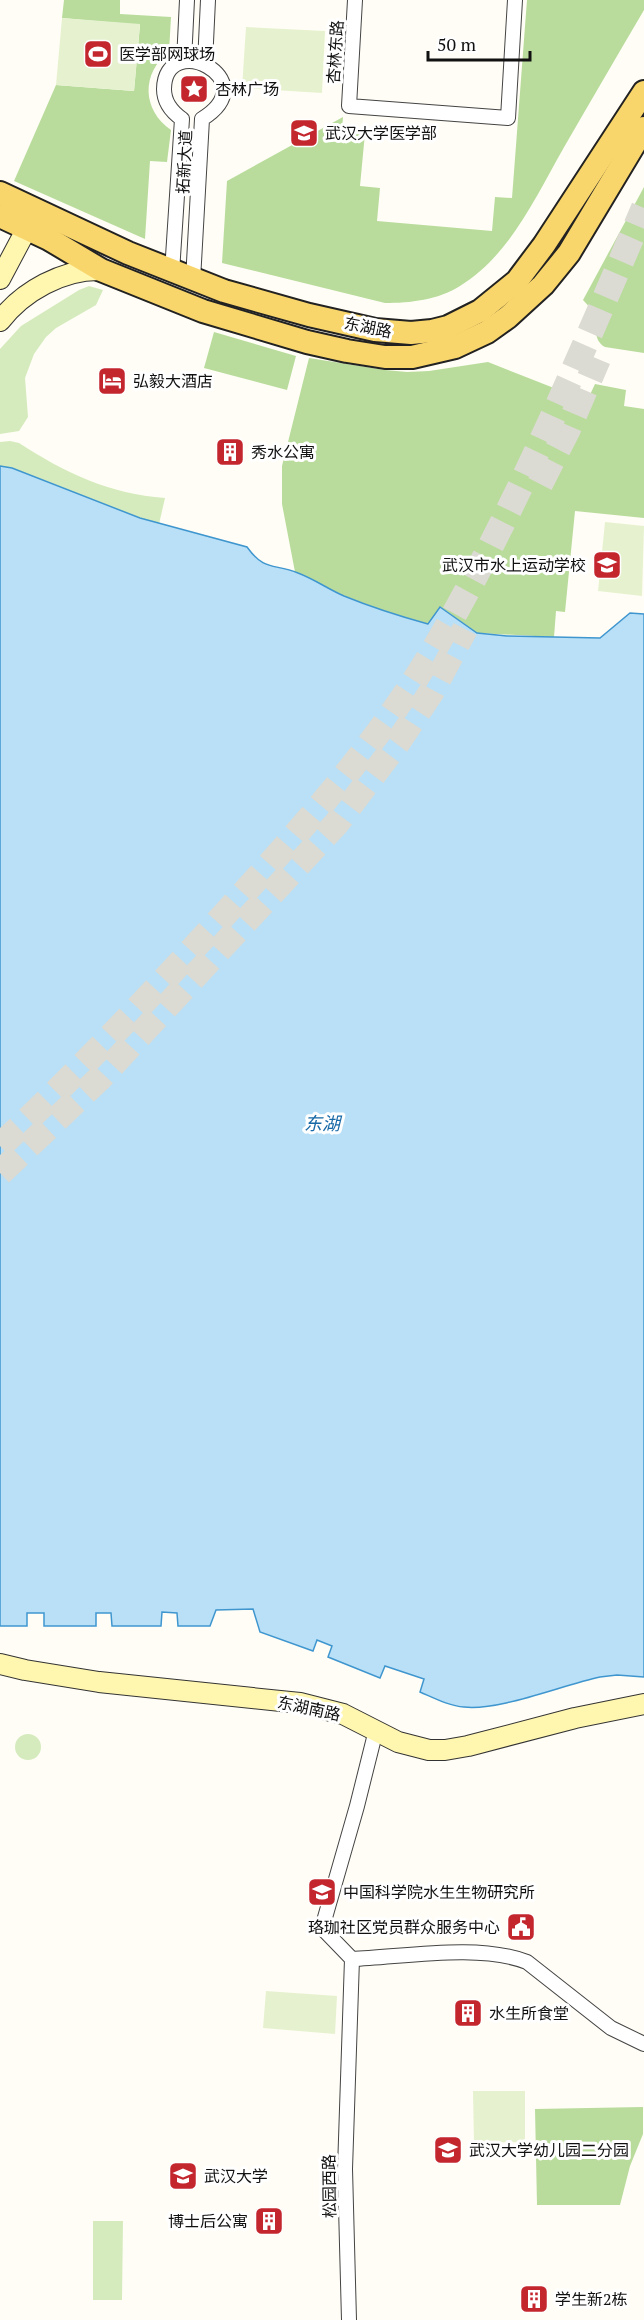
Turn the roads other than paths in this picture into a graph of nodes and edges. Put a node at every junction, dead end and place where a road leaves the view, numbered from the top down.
1 (187, 0) edge
2 (208, 0) edge
3 (355, 0) edge
4 (515, 0) edge
5 (184, 61) junction
6 (205, 63) junction
7 (644, 92) edge
8 (644, 128) edge
9 (0, 193) edge
10 (0, 216) edge
11 (32, 219) junction
12 (101, 270) junction
13 (172, 272) junction
14 (0, 279) edge
15 (194, 280) junction
16 (0, 321) edge
17 (0, 1664) edge
18 (644, 1704) edge
19 (376, 1730) junction
20 (352, 1959) junction
21 (644, 2044) edge
22 (348, 2320) edge

1 - 5 street
2 - 6 street
3 - 4 street, 杏林东路
5 - 6 street
5 - 13 street, 拓新大道
6 - 15 street, 拓新大道
7 - 15 main road, 东湖路
8 - 12 main road, 东湖路
9 - 11 main road, 东湖路
10 - 11 main road, 东湖路
11 - 12 main road, 东湖路
11 - 13 main road, 东湖路
11 - 14 street
12 - 16 street
13 - 15 main road, 东湖路
17 - 19 street, 东湖南路
18 - 19 street, 东湖南路
19 - 20 street
20 - 21 street
20 - 22 street, 松园西路

